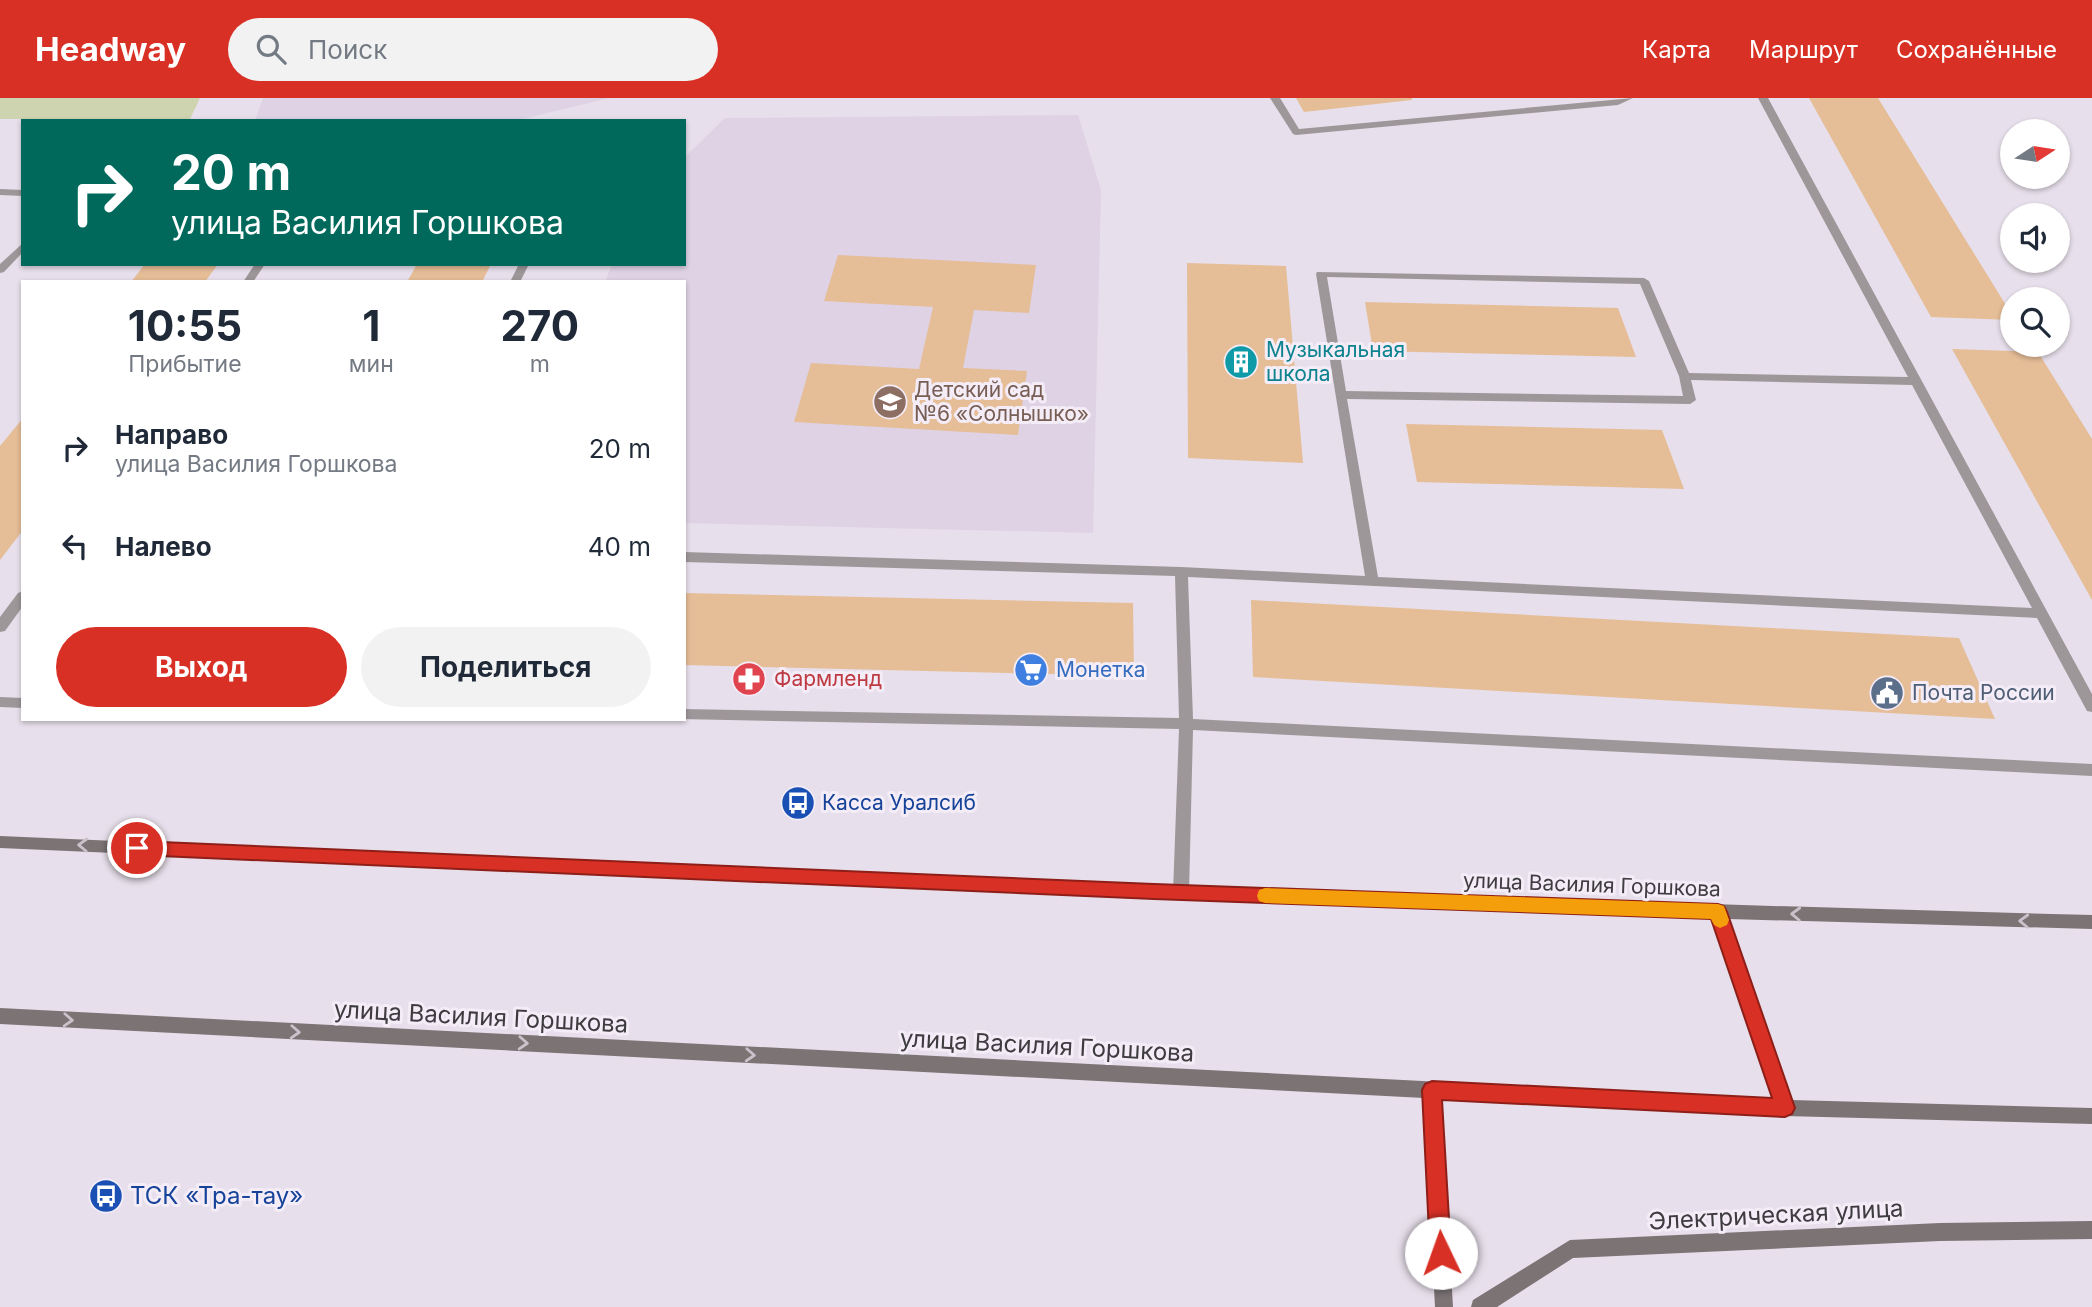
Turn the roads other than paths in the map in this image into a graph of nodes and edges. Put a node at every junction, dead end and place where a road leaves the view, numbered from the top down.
1 (1275, 98) edge
2 (1629, 98) edge
3 (1763, 98) edge
4 (0, 192) edge
5 (21, 193) edge
6 (21, 248) edge
7 (0, 270) edge
8 (1685, 376) junction
9 (1916, 381) junction
10 (1341, 395) junction
11 (686, 558) edge
12 (1181, 572) junction
13 (1372, 582) junction
14 (21, 599) edge
15 (2041, 613) junction
16 (0, 627) edge
17 (0, 702) edge
18 (21, 703) edge
19 (2092, 707) edge
20 (686, 715) edge
21 (1186, 724) junction
22 (2092, 771) edge
23 (0, 842) edge
24 (1181, 892) junction
25 (1718, 912) junction
26 (2092, 922) edge
27 (0, 1016) edge
28 (1432, 1090) junction
29 (1785, 1108) junction
30 (2092, 1116) edge
31 (2092, 1230) edge
32 (1444, 1307) edge
33 (1480, 1307) edge

1 - 2 lane
3 - 9 lane
4 - 5 lane
6 - 7 lane
8 - 9 lane
8 - 10 lane
8 - 10 lane
9 - 15 lane
10 - 13 lane
11 - 12 lane
12 - 13 lane
12 - 21 lane
13 - 15 lane
14 - 16 lane
15 - 19 lane
17 - 18 lane
20 - 21 lane
21 - 22 lane
21 - 24 lane
24 -> 23 main road, улица Василия Горшкова
24 - 25 main road, улица Василия Горшкова
26 -> 25 main road, улица Василия Горшкова
25 - 29 main road
27 -> 28 main road, улица Василия Горшкова
28 - 29 main road, улица Василия Горшкова
28 - 32 main road
29 - 30 main road, улица Василия Горшкова
31 - 33 main road, Электрическая улица

